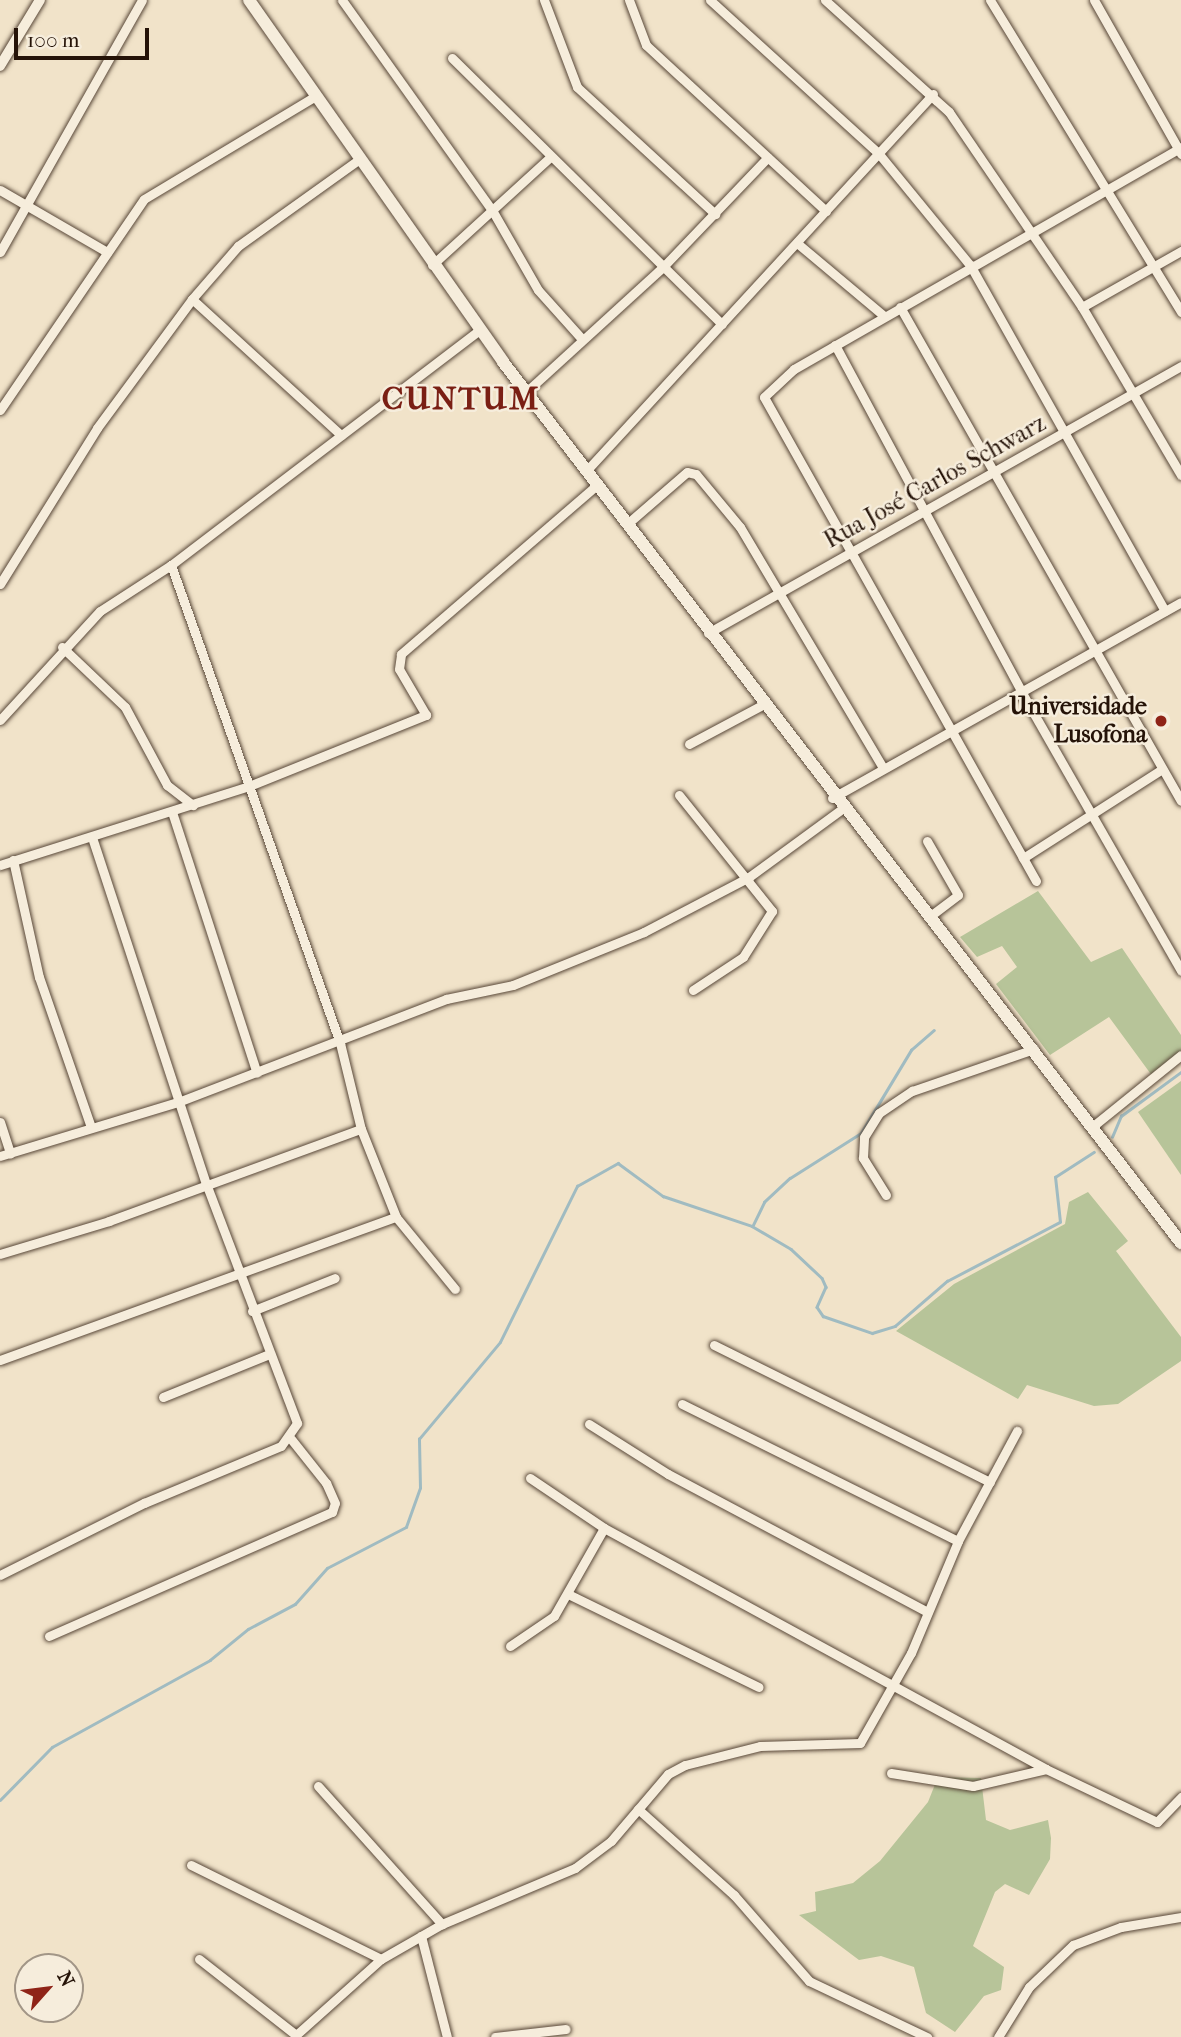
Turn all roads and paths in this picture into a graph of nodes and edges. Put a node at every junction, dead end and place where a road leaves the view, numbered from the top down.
1 (40, 0) edge
2 (142, 0) edge
3 (249, 0) edge
4 (357, 0) edge
5 (544, 0) edge
6 (629, 0) edge
7 (710, 0) edge
8 (825, 0) edge
9 (989, 0) edge
10 (1094, 0) edge
11 (344, 4) edge
12 (452, 58) dead end
13 (0, 66) edge
14 (933, 93) junction
15 (314, 97) junction
16 (1180, 150) edge
17 (879, 154) junction
18 (768, 157) junction
19 (549, 158) junction
20 (358, 160) junction
21 (0, 190) edge
22 (1106, 190) junction
23 (30, 208) junction
24 (492, 210) junction
25 (826, 211) junction
26 (715, 214) junction
27 (1034, 233) junction
28 (797, 243) junction
29 (1181, 251) edge
30 (0, 252) edge
31 (107, 252) junction
32 (432, 265) junction
33 (970, 265) junction
34 (1153, 267) junction
35 (662, 268) junction
36 (192, 299) junction
37 (900, 307) junction
38 (1082, 307) junction
39 (1181, 312) edge
40 (884, 316) junction
41 (722, 324) junction
42 (480, 330) junction
43 (582, 339) junction
44 (835, 345) junction
45 (1181, 366) edge
46 (0, 386) edge
47 (10, 392) junction
48 (526, 392) junction
49 (1133, 394) junction
50 (0, 410) edge
51 (1065, 433) junction
52 (341, 435) junction
53 (587, 470) junction
54 (995, 473) junction
55 (1181, 475) edge
56 (597, 485) junction
57 (925, 513) junction
58 (627, 524) junction
59 (850, 550) junction
60 (171, 565) junction
61 (0, 584) edge
62 (779, 591) junction
63 (1181, 602) edge
64 (1165, 611) junction
65 (708, 634) junction
66 (62, 647) junction
67 (1097, 651) junction
68 (1021, 693) junction
69 (762, 705) junction
70 (0, 720) edge
71 (949, 731) junction
72 (689, 744) dead end
73 (883, 768) junction
74 (1162, 769) junction
75 (249, 786) junction
76 (679, 796) dead end
77 (832, 798) junction
78 (1181, 801) edge
79 (193, 805) junction
80 (842, 809) junction
81 (172, 812) junction
82 (1092, 813) junction
83 (92, 836) junction
84 (927, 841) dead end
85 (1023, 858) junction
86 (13, 860) junction
87 (0, 865) edge
88 (749, 877) junction
89 (1036, 881) dead end
90 (930, 916) junction
91 (1181, 971) edge
92 (693, 989) dead end
93 (341, 1043) junction
94 (1034, 1049) junction
95 (1181, 1055) edge
96 (257, 1073) junction
97 (178, 1102) junction
98 (0, 1122) edge
99 (91, 1127) junction
100 (1092, 1127) junction
101 (361, 1129) junction
102 (5, 1155) edge
103 (206, 1184) junction
104 (886, 1195) dead end
105 (396, 1217) junction
106 (1181, 1243) edge
107 (0, 1254) edge
108 (238, 1273) junction
109 (335, 1278) dead end
110 (455, 1289) dead end
111 (252, 1311) junction
112 (714, 1345) dead end
113 (267, 1355) junction
114 (0, 1360) edge
115 (163, 1397) dead end
116 (682, 1404) dead end
117 (590, 1424) dead end
118 (1017, 1431) dead end
119 (291, 1438) junction
120 (530, 1478) dead end
121 (990, 1482) junction
122 (604, 1528) junction
123 (958, 1541) junction
124 (0, 1575) edge
125 (568, 1594) junction
126 (928, 1612) junction
127 (49, 1636) dead end
128 (510, 1646) dead end
129 (894, 1685) junction
130 (759, 1687) dead end
131 (1046, 1769) junction
132 (891, 1773) dead end
133 (318, 1786) dead end
134 (1181, 1797) edge
135 (638, 1809) junction
136 (191, 1865) dead end
137 (1181, 1917) edge
138 (442, 1924) junction
139 (421, 1936) junction
140 (199, 1959) dead end
141 (381, 1959) junction
142 (566, 2029) dead end
143 (447, 2037) edge
144 (495, 2037) edge
145 (927, 2037) edge
146 (998, 2037) edge

1 - 13 street
2 - 23 street
3 - 15 main road
4 - 11 street
5 - 26 street
6 - 18 street
7 - 17 street
8 - 14 street
9 - 22 street
10 - 16 street
11 - 24 street
12 - 19 street
14 - 17 street
14 - 27 street
15 - 20 main road
15 - 31 street
16 - 22 street
17 - 25 street
17 - 33 street
18 - 25 street
18 - 26 street
19 - 24 street
19 - 35 street
20 - 32 main road
20 - 36 street
21 - 23 street
22 - 27 street
22 - 34 street
23 - 30 street
23 - 31 street
24 - 32 street
24 - 43 street
25 - 28 street
26 - 35 street
27 - 33 street
27 - 38 street
28 - 40 street
28 - 41 street
29 - 34 street
31 - 47 street
32 - 42 main road
33 - 37 street
33 - 51 street
34 - 38 street
34 - 39 street
35 - 41 street
35 - 43 street
36 - 52 street
36 - 61 street
37 - 40 street
37 - 54 street
38 - 49 street
40 - 44 street
41 - 53 street
42 - 48 main road
42 - 52 street
43 - 48 street
44 - 57 street
44 - 59 street
45 - 49 street, Rua José Carlos Schwarz
46 - 47 street
47 - 50 street
48 - 53 main road
49 - 51 street, Rua José Carlos Schwarz
49 - 55 street
51 - 54 street, Rua José Carlos Schwarz
51 - 64 street
52 - 60 street
53 - 56 main road
54 - 57 street, Rua José Carlos Schwarz
54 - 67 street
56 - 58 main road
56 - 75 street
57 - 59 street, Rua José Carlos Schwarz
57 - 68 street
58 - 62 street
58 - 65 main road
59 - 62 street, Rua José Carlos Schwarz
59 - 71 street
60 - 66 street
60 - 75 street
62 - 65 street, Rua José Carlos Schwarz
62 - 73 street
63 - 64 street
64 - 67 street
65 - 69 main road
66 - 70 street
66 - 79 street
67 - 68 street
67 - 74 street
68 - 71 street
68 - 82 street
69 - 72 street
69 - 77 main road
71 - 73 street
71 - 85 street
73 - 77 street
74 - 78 street
74 - 82 street
75 - 79 street
75 - 93 street
76 - 88 street
77 - 80 main road
79 - 81 street
80 - 88 street
80 - 90 main road
81 - 83 street
81 - 96 street
82 - 85 street
82 - 91 street
83 - 86 street
83 - 97 street
84 - 90 street
85 - 89 street
86 - 87 street
86 - 99 street
88 - 92 street
88 - 93 street
90 - 94 main road
93 - 96 street
93 - 101 street
94 - 100 main road
94 - 104 street
95 - 100 street
96 - 97 street
97 - 99 street
97 - 103 street
98 - 102 street
99 - 102 street
100 - 106 main road
101 - 103 street
101 - 105 street
103 - 107 street
103 - 108 street
105 - 108 street
105 - 110 street
108 - 111 street
108 - 114 street
109 - 111 street
111 - 113 street
112 - 121 street
113 - 115 street
113 - 119 street
116 - 123 street
117 - 126 street
118 - 121 street
119 - 124 street
119 - 127 street
120 - 122 street
121 - 123 street
122 - 125 street
122 - 129 street
123 - 126 street
125 - 128 street
125 - 130 street
126 - 129 street
129 - 131 street
129 - 135 street
131 - 132 street
131 - 134 street
133 - 138 street
135 - 138 street
135 - 145 street
136 - 141 street
137 - 146 street
138 - 139 street
139 - 141 street
139 - 143 street
140 - 141 street
142 - 144 street

